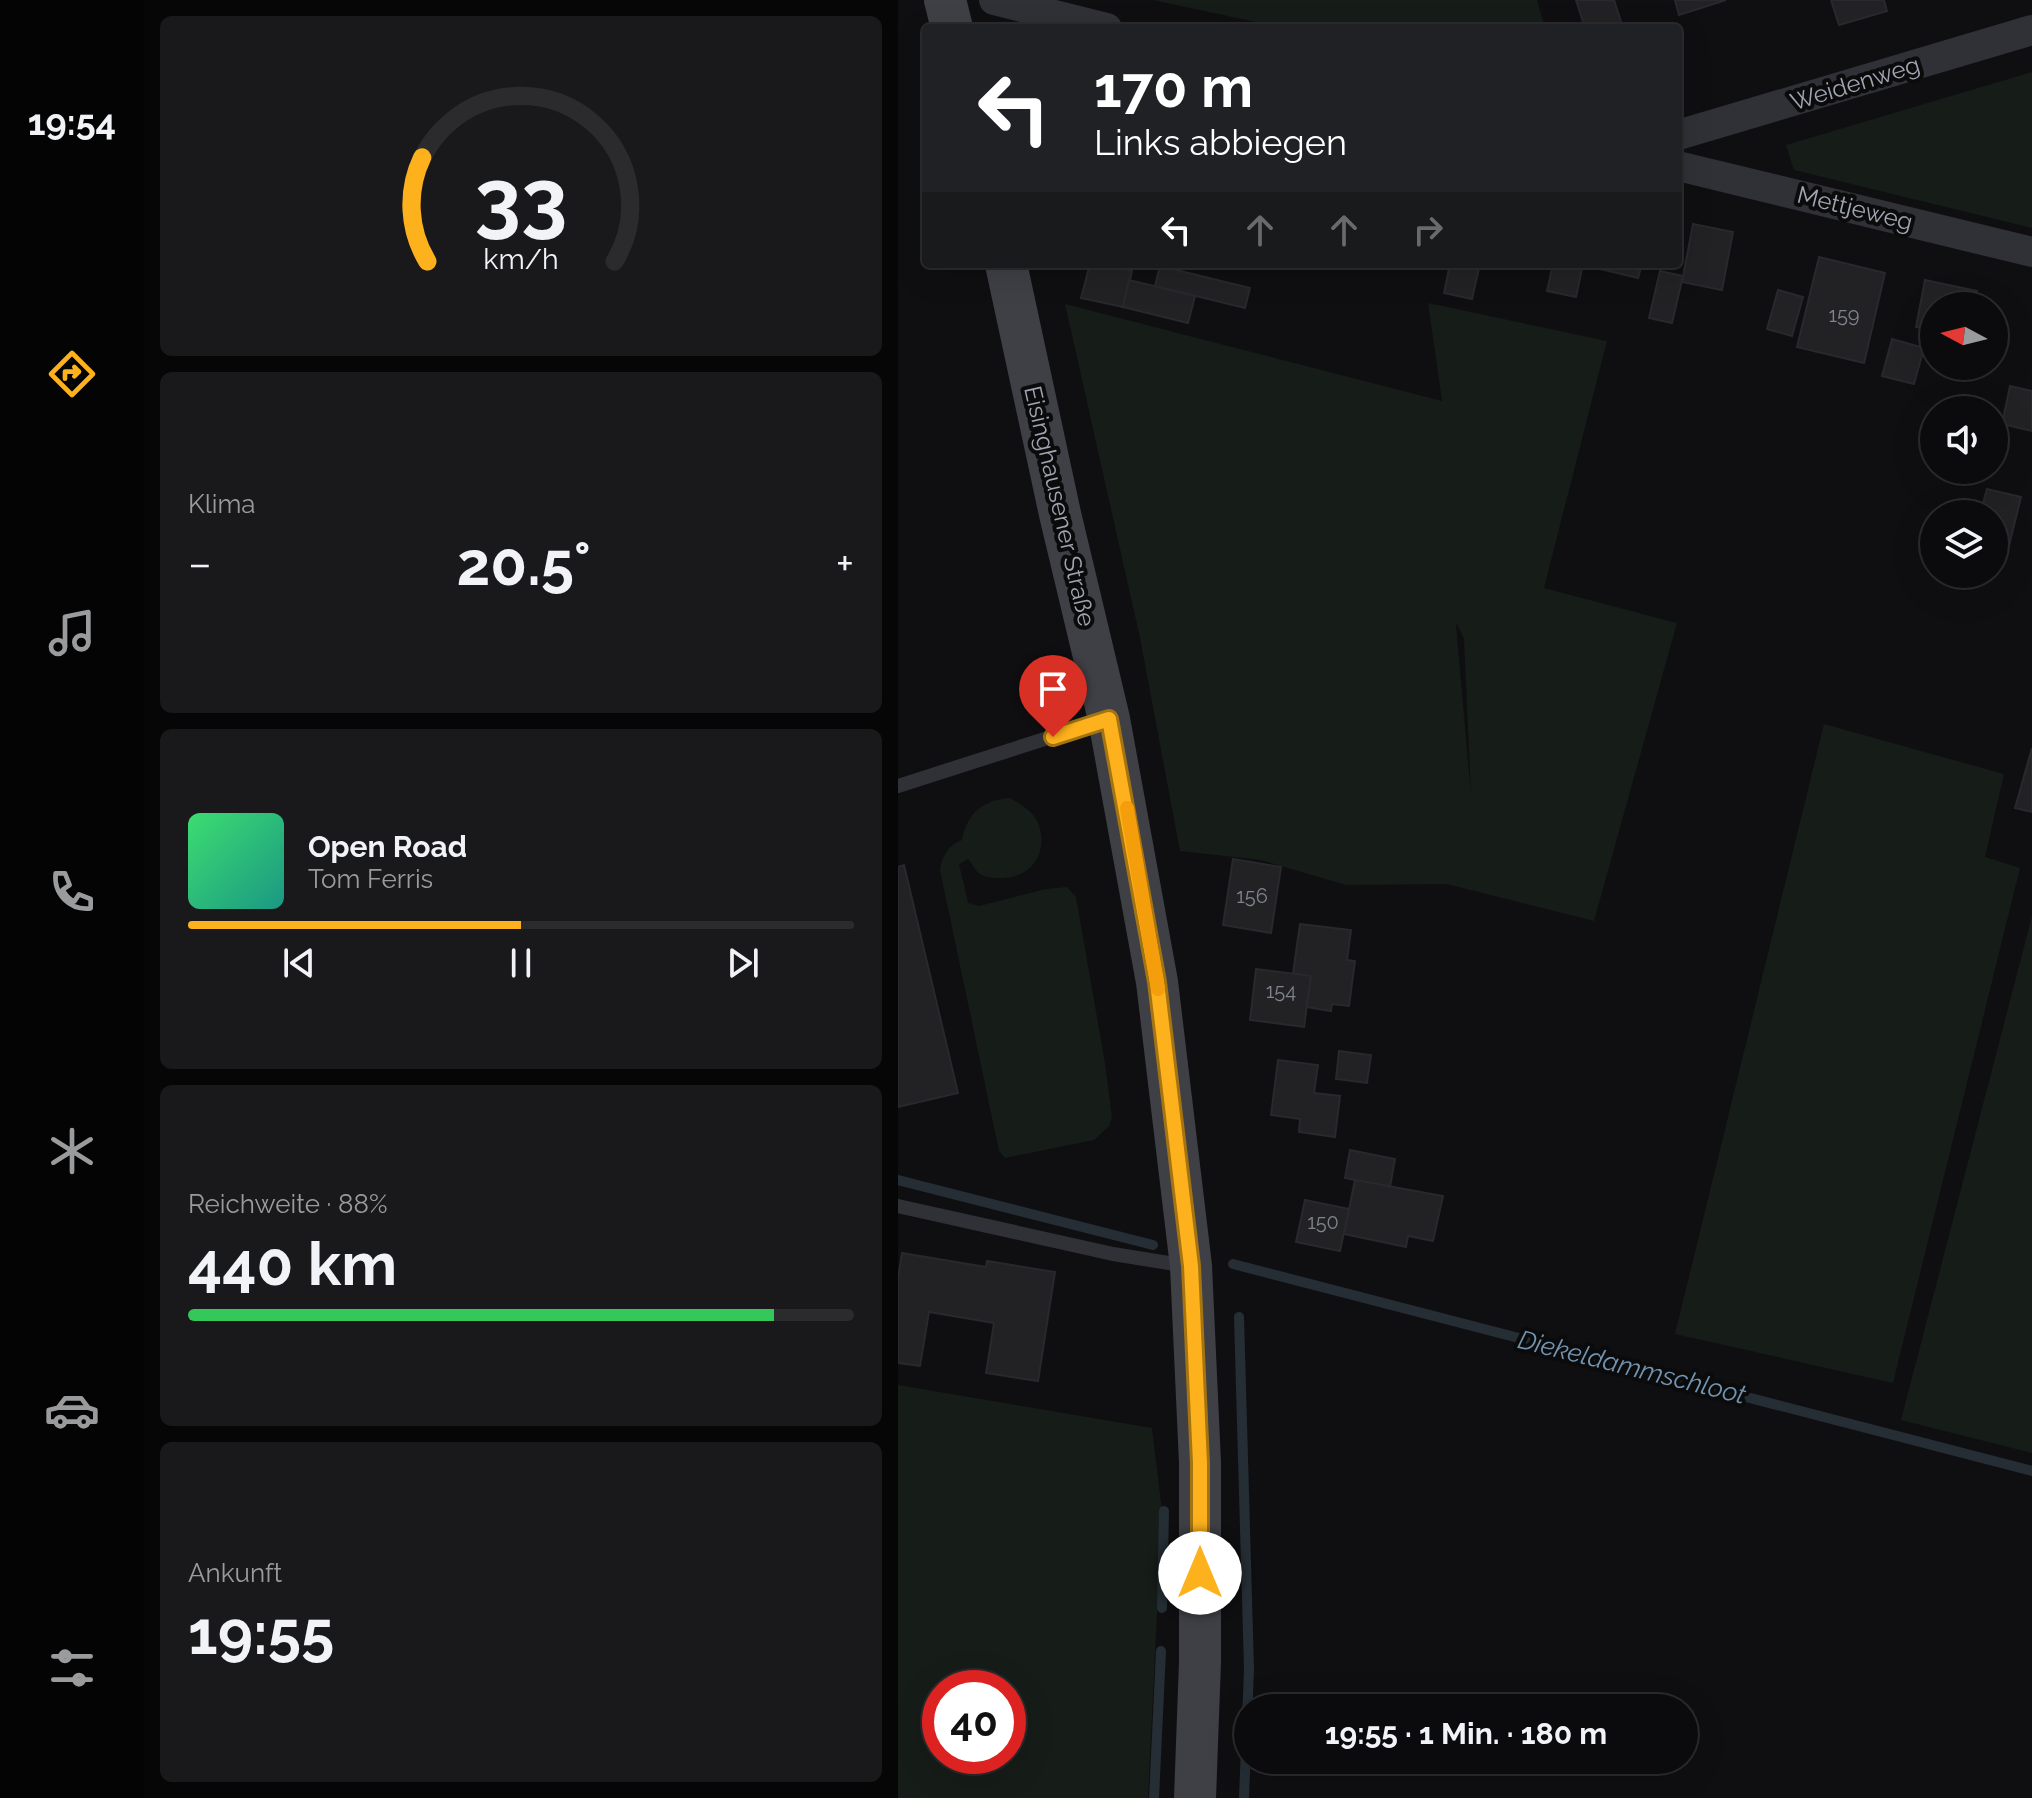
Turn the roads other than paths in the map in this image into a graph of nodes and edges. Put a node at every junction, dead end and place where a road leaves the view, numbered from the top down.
1 (945, 0) edge
2 (994, 0) edge
3 (951, 24) edge
4 (1091, 24) edge
5 (2032, 30) edge
6 (1682, 134) edge
7 (1682, 167) edge
8 (2032, 252) edge
9 (1007, 268) edge
10 (1109, 719) junction
11 (898, 786) edge
12 (898, 1206) edge
13 (1191, 1266) junction
14 (1195, 1798) edge

1 - 3 street
2 - 4 street
5 - 6 street, Weidenweg
7 - 8 street, Mettjeweg
9 - 10 street, Eisinghausener Straße
10 - 11 lane
10 - 13 street, Eisinghausener Straße
12 - 13 lane
13 - 14 street, Eisinghausener Straße

